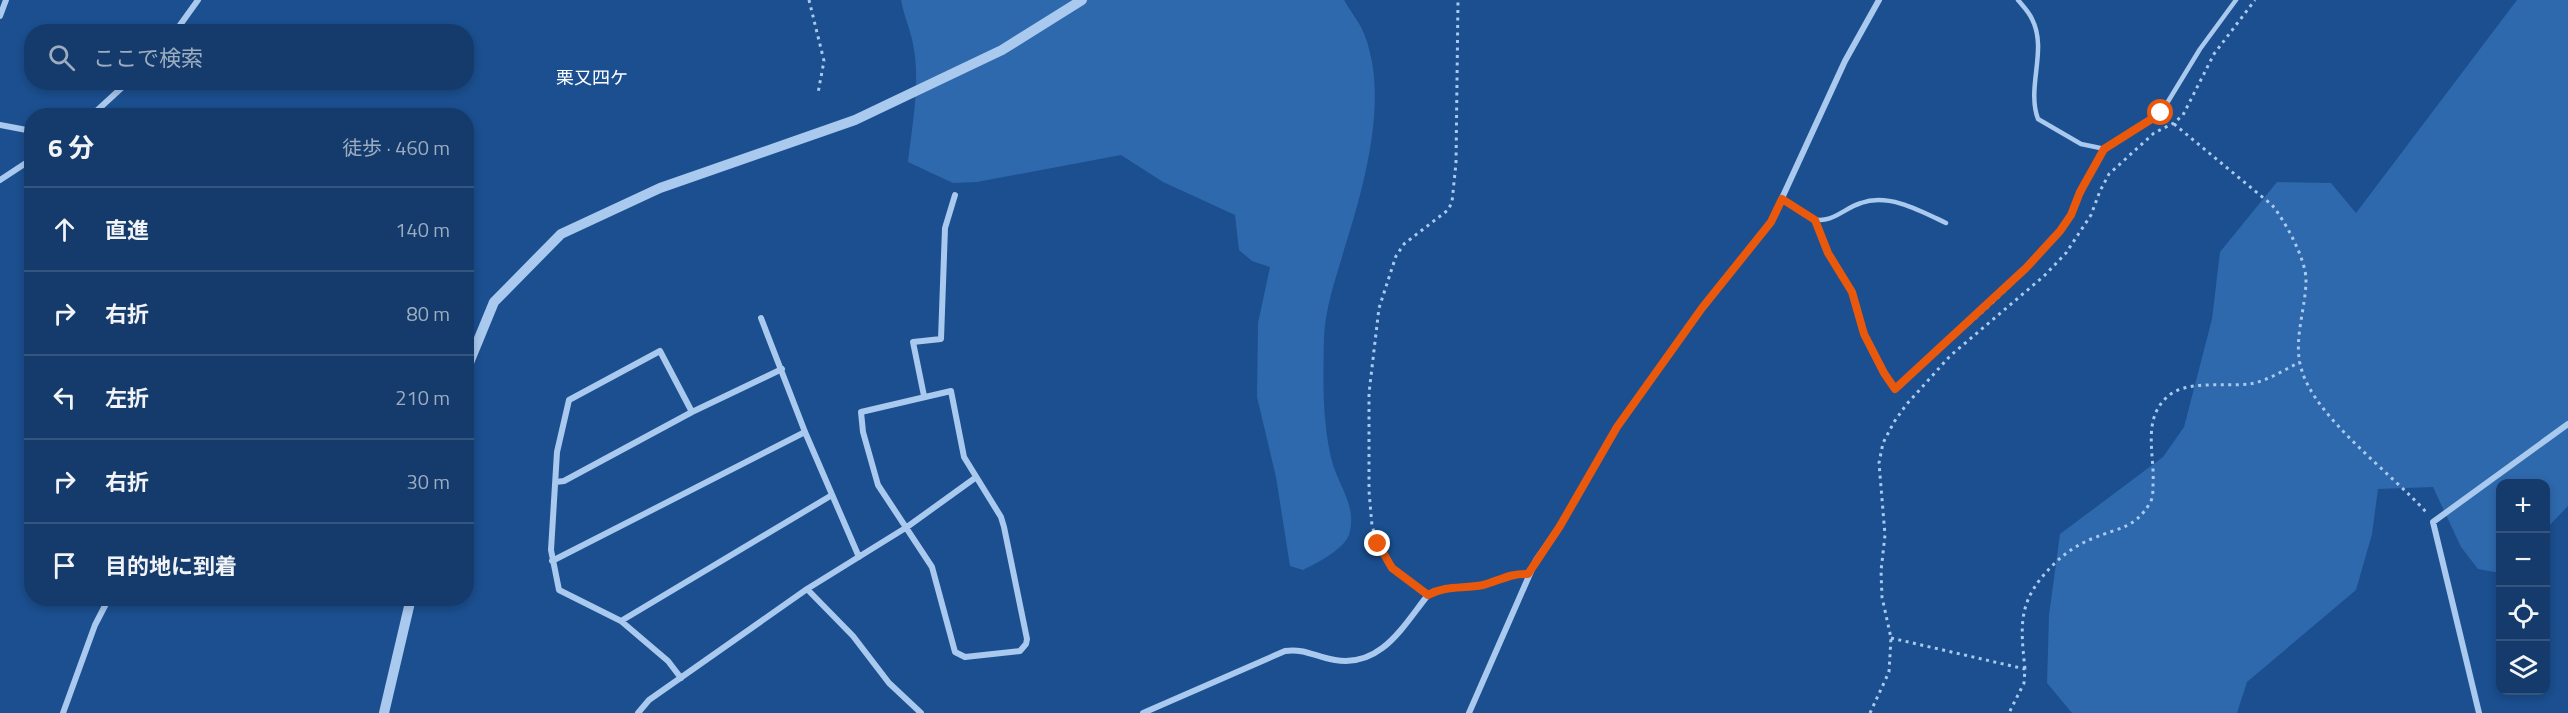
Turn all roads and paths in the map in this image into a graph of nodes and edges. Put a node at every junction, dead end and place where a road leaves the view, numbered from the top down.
1 (6, 0) edge
2 (198, 0) edge
3 (809, 0) edge
4 (1082, 0) edge
5 (1458, 0) edge
6 (1880, 0) edge
7 (2018, 0) edge
8 (2236, 0) edge
9 (2255, 0) edge
10 (0, 16) edge
11 (181, 24) edge
12 (119, 90) edge
13 (818, 93) dead end
14 (100, 108) edge
15 (2161, 113) junction
16 (2174, 123) junction
17 (0, 125) edge
18 (24, 130) edge
19 (2104, 149) junction
20 (24, 164) edge
21 (0, 180) edge
22 (955, 195) dead end
23 (1782, 199) junction
24 (1815, 220) junction
25 (1946, 223) dead end
26 (761, 318) dead end
27 (474, 351) edge
28 (2300, 362) junction
29 (782, 369) junction
30 (1892, 385) joint
31 (924, 396) junction
32 (692, 412) junction
33 (2568, 424) edge
34 (805, 432) junction
35 (975, 478) junction
36 (556, 482) junction
37 (832, 495) junction
38 (2433, 522) junction
39 (907, 527) junction
40 (859, 557) junction
41 (552, 561) junction
42 (1528, 574) junction
43 (807, 589) junction
44 (1428, 595) junction
45 (105, 606) edge
46 (409, 606) edge
47 (621, 621) junction
48 (1891, 638) junction
49 (2025, 669) junction
50 (681, 678) junction
51 (63, 713) edge
52 (384, 713) edge
53 (638, 713) edge
54 (921, 713) edge
55 (1143, 713) edge
56 (1469, 713) edge
57 (1870, 713) edge
58 (2009, 713) edge
59 (2479, 713) edge

1 - 10 street
2 - 11 street
3 - 13 path
4 - 27 street
5 - 44 path
6 - 23 street
7 - 19 lane
8 - 15 lane
9 - 16 path
12 - 14 street
15 - 16 path
15 - 19 lane
16 - 28 path
16 - 48 path
17 - 18 street
19 - 30 path
20 - 21 street
22 - 31 street
23 - 24 lane
23 - 42 street
24 - 25 lane
24 - 30 lane
26 - 29 street
28 - 38 path
28 - 49 path
29 - 32 street
29 - 34 street
31 - 35 street
31 - 39 street
32 - 36 street
32 - 36 street
33 - 38 street
34 - 37 street
34 - 41 street
35 - 39 street
35 - 39 street
36 - 41 street
37 - 40 street
37 - 47 street
38 - 59 street
39 - 40 street
40 - 43 street
41 - 47 street
42 - 44 street
42 - 56 street
43 - 50 street
43 - 54 street
44 - 55 street
45 - 51 street
46 - 52 street
47 - 50 street
48 - 49 path
48 - 57 path
49 - 58 path
50 - 53 street

